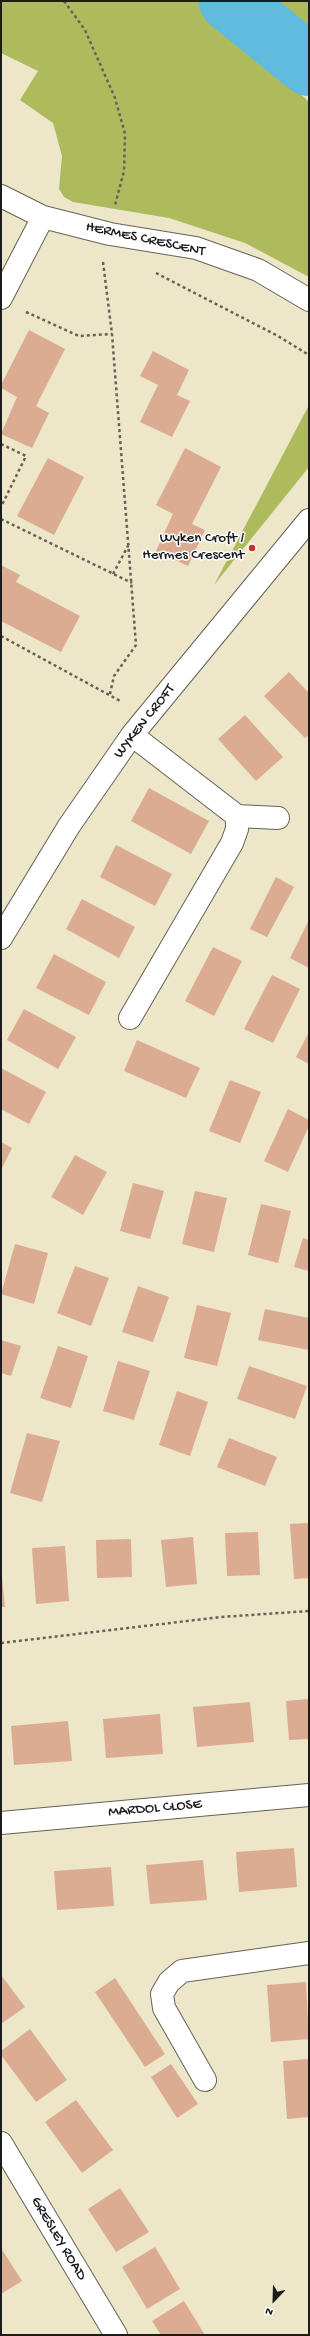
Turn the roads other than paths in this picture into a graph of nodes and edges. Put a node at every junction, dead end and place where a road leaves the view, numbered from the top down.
1 (1, 196) edge
2 (42, 217) junction
3 (1, 298) edge
4 (309, 300) edge
5 (309, 520) edge
6 (132, 735) junction
7 (237, 816) junction
8 (278, 818) dead end
9 (1, 938) edge
10 (130, 1018) dead end
11 (309, 1795) edge
12 (1, 1823) edge
13 (309, 1953) edge
14 (205, 2080) dead end
15 (1, 2142) edge
16 (116, 2335) edge

1 - 2 street, HERMES CRESCENT
2 - 3 street
2 - 4 street, HERMES CRESCENT
5 - 6 street, WYKEN CROFT
6 - 7 street
6 - 9 street, WYKEN CROFT
7 - 8 street
7 - 10 street
11 - 12 street, MARDOL CLOSE
13 - 14 street
15 - 16 street, GRESLEY ROAD

